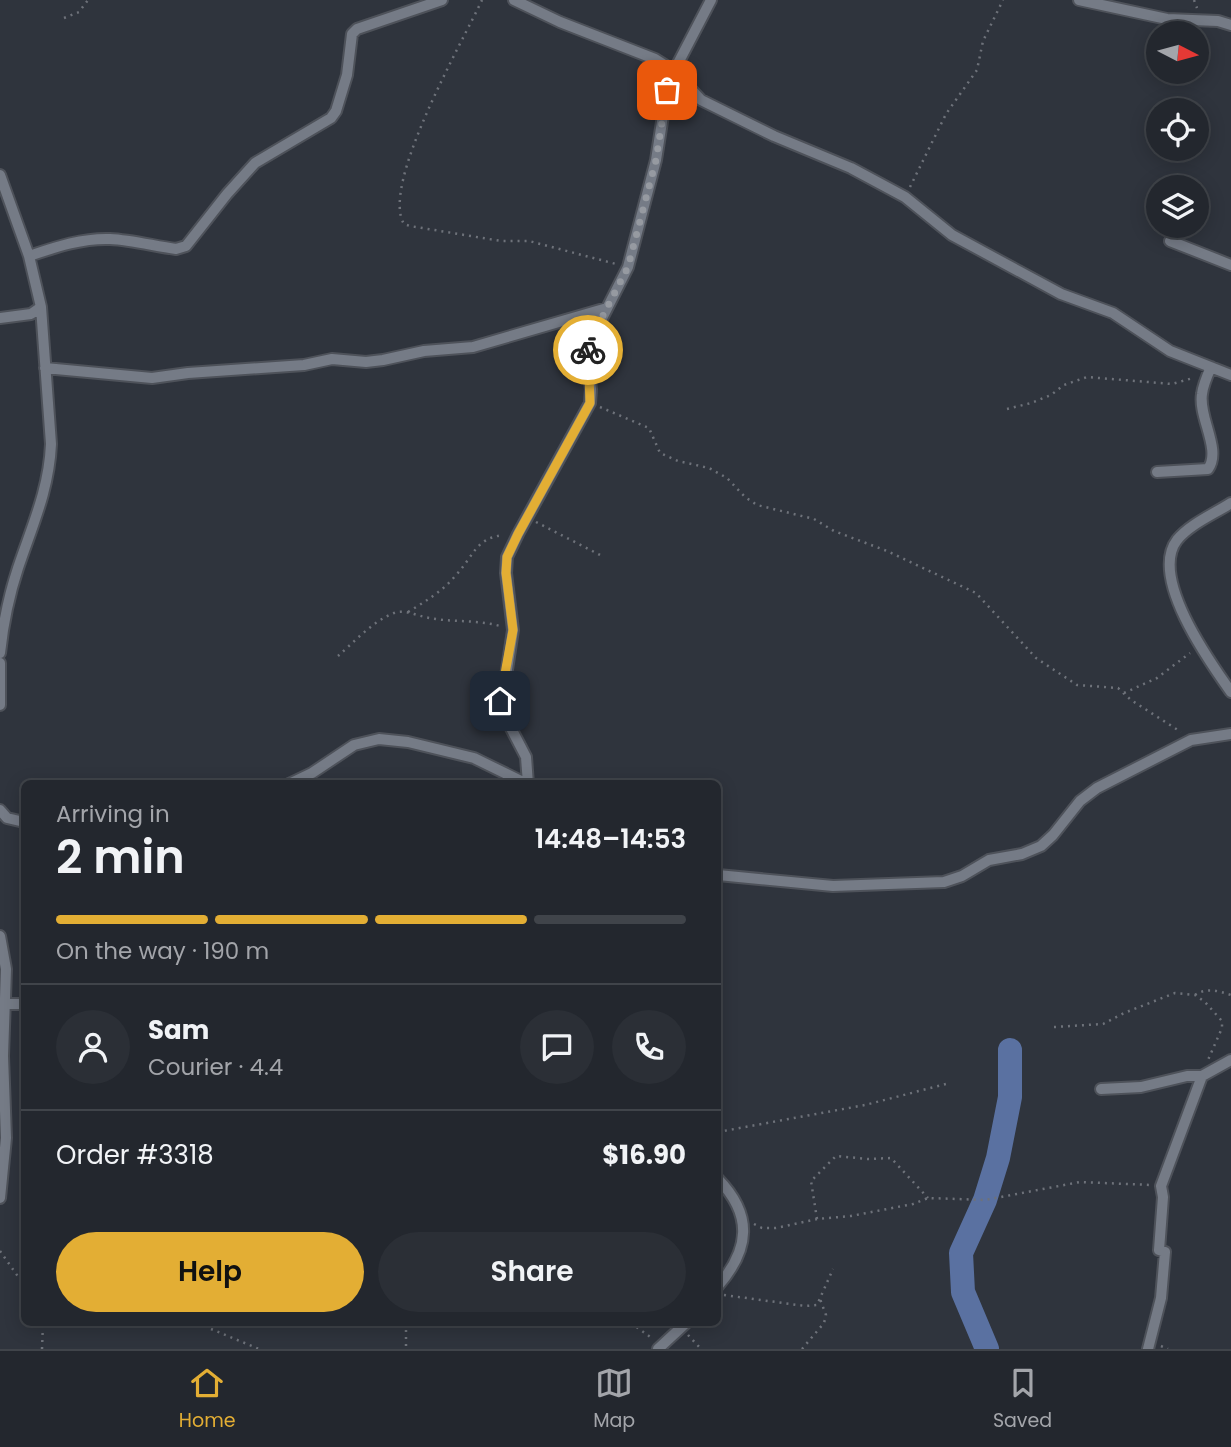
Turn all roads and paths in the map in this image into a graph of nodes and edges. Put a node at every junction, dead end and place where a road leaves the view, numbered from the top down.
1 (89, 0) edge
2 (442, 0) edge
3 (482, 0) edge
4 (513, 0) edge
5 (711, 0) edge
6 (1003, 0) edge
7 (1079, 0) edge
8 (64, 18) dead end
9 (1231, 24) edge
10 (674, 71) junction
11 (0, 175) edge
12 (905, 197) junction
13 (1170, 241) dead end
14 (29, 256) junction
15 (1231, 265) edge
16 (628, 267) junction
17 (41, 307) junction
18 (607, 308) junction
19 (0, 318) edge
20 (45, 368) junction
21 (1209, 372) junction
22 (1231, 375) edge
23 (590, 403) junction
24 (1007, 409) dead end
25 (1157, 472) dead end
26 (1231, 503) edge
27 (527, 517) junction
28 (518, 534) junction
29 (604, 557) dead end
30 (408, 612) junction
31 (513, 630) junction
32 (1200, 643) junction
33 (0, 653) edge
34 (338, 656) dead end
35 (0, 663) edge
36 (1231, 692) edge
37 (1123, 693) junction
38 (0, 705) edge
39 (1231, 734) edge
40 (1191, 740) junction
41 (297, 780) edge
42 (520, 780) edge
43 (528, 780) edge
44 (0, 810) edge
45 (21, 821) edge
46 (721, 875) edge
47 (0, 936) edge
48 (1195, 995) junction
49 (1231, 995) edge
50 (6, 1004) junction
51 (21, 1004) edge
52 (1054, 1027) dead end
53 (1231, 1060) edge
54 (1202, 1076) junction
55 (950, 1083) dead end
56 (1101, 1089) dead end
57 (721, 1131) edge
58 (721, 1182) edge
59 (1161, 1186) junction
60 (0, 1198) edge
61 (928, 1198) junction
62 (743, 1219) junction
63 (817, 1219) junction
64 (0, 1251) edge
65 (833, 1269) dead end
66 (21, 1280) edge
67 (721, 1283) edge
68 (721, 1294) edge
69 (820, 1299) junction
70 (43, 1326) edge
71 (406, 1326) edge
72 (635, 1326) edge
73 (683, 1326) edge
74 (211, 1329) dead end
75 (660, 1347) edge
76 (42, 1349) edge
77 (259, 1349) edge
78 (406, 1349) edge
79 (701, 1349) edge
80 (802, 1349) edge
81 (1148, 1349) edge

1 - 8 path
2 - 14 street
3 - 16 path
4 - 10 street
5 - 10 street
6 - 12 path
7 - 9 street
10 - 12 street
10 - 16 street
11 - 14 street
12 - 21 street
13 - 15 street
14 - 17 street
16 - 18 street
17 - 19 street
17 - 20 street
18 - 20 street
18 - 23 street
20 - 33 street
21 - 22 street
21 - 24 path
21 - 25 street
23 - 27 street
23 - 37 path
26 - 32 street
27 - 28 street
27 - 29 path
28 - 30 path
28 - 31 street
30 - 31 path
30 - 34 path
31 - 43 street
32 - 36 street
32 - 37 path
35 - 38 street
37 - 40 path
39 - 40 street
40 - 46 street
41 - 42 street
44 - 45 street
47 - 50 street
48 - 49 path
48 - 52 path
48 - 54 path
50 - 51 street
50 - 60 street
53 - 54 street
54 - 56 street
54 - 59 street
55 - 57 path
58 - 62 street
59 - 61 path
59 - 81 street
61 - 63 path
61 - 63 path
62 - 63 path
62 - 67 street
64 - 66 path
65 - 69 path
68 - 69 path
69 - 80 path
70 - 76 path
71 - 78 path
72 - 75 path
73 - 75 street
73 - 79 path
74 - 77 path

